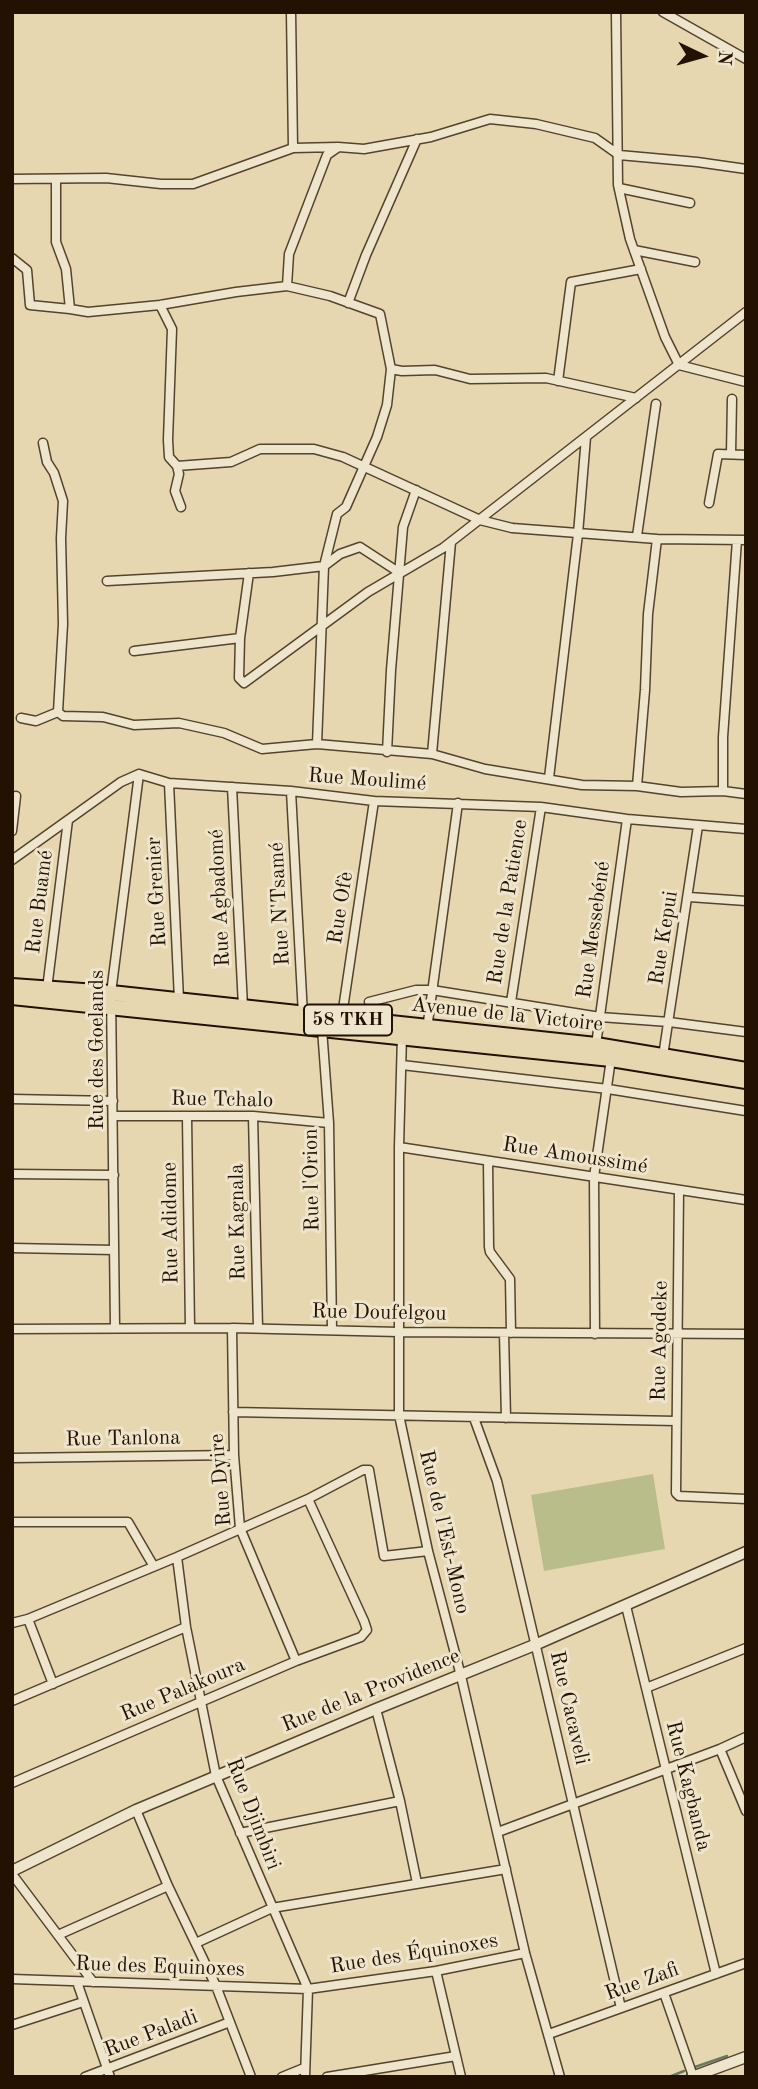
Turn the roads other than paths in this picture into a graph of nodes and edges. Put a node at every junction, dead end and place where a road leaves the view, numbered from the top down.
1 (291, 12) edge
2 (617, 12) edge
3 (663, 12) edge
4 (746, 60) edge
5 (417, 139) junction
6 (338, 147) junction
7 (293, 148) junction
8 (619, 155) junction
9 (746, 169) edge
10 (12, 179) edge
11 (55, 179) junction
12 (619, 188) junction
13 (690, 203) dead end
14 (634, 250) junction
15 (12, 258) edge
16 (695, 262) dead end
17 (641, 269) junction
18 (287, 286) junction
19 (348, 303) junction
20 (160, 305) junction
21 (70, 309) junction
22 (746, 312) edge
23 (679, 365) junction
24 (391, 369) junction
25 (744, 379) edge
26 (558, 381) junction
27 (636, 398) junction
28 (732, 399) dead end
29 (656, 404) dead end
30 (586, 437) junction
31 (43, 443) dead end
32 (731, 454) junction
33 (746, 455) edge
34 (177, 466) junction
35 (362, 466) junction
36 (416, 491) junction
37 (709, 503) dead end
38 (181, 507) dead end
39 (480, 520) junction
40 (578, 534) junction
41 (637, 536) junction
42 (657, 539) junction
43 (741, 540) edge
44 (451, 542) junction
45 (324, 566) junction
46 (249, 573) junction
47 (400, 573) junction
48 (107, 582) dead end
49 (323, 625) junction
50 (240, 638) junction
51 (134, 651) dead end
52 (58, 712) junction
53 (21, 718) dead end
54 (317, 744) junction
55 (387, 751) junction
56 (432, 754) junction
57 (139, 774) junction
58 (549, 778) junction
59 (169, 783) junction
60 (637, 786) junction
61 (232, 787) junction
62 (291, 791) junction
63 (723, 791) junction
64 (746, 794) edge
65 (16, 796) dead end
66 (374, 801) junction
67 (458, 803) junction
68 (541, 807) junction
69 (68, 820) junction
70 (627, 820) junction
71 (698, 826) junction
72 (746, 829) edge
73 (12, 831) edge
74 (12, 860) edge
75 (689, 897) junction
76 (746, 901) edge
77 (12, 986) edge
78 (47, 989) junction
79 (432, 990) junction
80 (111, 993) junction
81 (12, 997) edge
82 (179, 1000) junction
83 (369, 1002) dead end
84 (511, 1002) junction
85 (243, 1007) junction
86 (110, 1009) junction
87 (303, 1015) junction
88 (600, 1017) junction
89 (338, 1019) junction
90 (669, 1022) junction
91 (322, 1029) junction
92 (402, 1030) junction
93 (746, 1032) edge
94 (427, 1033) junction
95 (596, 1045) junction
96 (663, 1056) junction
97 (611, 1059) junction
98 (402, 1065) junction
99 (746, 1070) edge
100 (746, 1081) edge
101 (608, 1089) junction
102 (12, 1099) edge
103 (113, 1101) junction
104 (746, 1111) edge
105 (114, 1116) junction
106 (253, 1116) junction
107 (187, 1117) junction
108 (329, 1123) junction
109 (399, 1147) junction
110 (488, 1161) junction
111 (12, 1174) edge
112 (114, 1175) junction
113 (594, 1177) junction
114 (679, 1190) junction
115 (746, 1200) edge
116 (12, 1248) edge
117 (114, 1250) junction
118 (115, 1327) junction
119 (190, 1328) junction
120 (232, 1328) junction
121 (258, 1328) junction
122 (12, 1329) edge
123 (332, 1330) junction
124 (399, 1332) junction
125 (508, 1333) junction
126 (678, 1333) junction
127 (595, 1334) junction
128 (746, 1334) edge
129 (233, 1412) junction
130 (399, 1415) junction
131 (474, 1418) junction
132 (506, 1418) junction
133 (676, 1421) junction
134 (234, 1455) junction
135 (12, 1458) edge
136 (308, 1499) junction
137 (746, 1499) edge
138 (12, 1522) edge
139 (240, 1528) junction
140 (428, 1551) junction
141 (746, 1552) edge
142 (177, 1557) junction
143 (153, 1565) junction
144 (626, 1606) junction
145 (28, 1619) junction
146 (12, 1623) edge
147 (186, 1627) junction
148 (537, 1644) junction
149 (746, 1648) edge
150 (296, 1661) junction
151 (461, 1675) junction
152 (53, 1684) junction
153 (646, 1688) junction
154 (12, 1701) edge
155 (201, 1701) junction
156 (376, 1709) junction
157 (746, 1737) edge
158 (720, 1749) junction
159 (667, 1769) junction
160 (216, 1776) junction
161 (12, 1783) edge
162 (400, 1801) junction
163 (573, 1804) junction
164 (136, 1810) junction
165 (746, 1811) edge
166 (498, 1832) junction
167 (240, 1833) junction
168 (506, 1869) junction
169 (12, 1872) edge
170 (417, 1883) junction
171 (168, 1886) junction
172 (272, 1908) junction
173 (58, 1935) junction
174 (196, 1943) junction
175 (525, 1953) junction
176 (746, 1963) edge
177 (436, 1971) junction
178 (716, 1974) junction
179 (12, 1979) edge
180 (77, 1982) junction
181 (93, 1982) junction
182 (216, 1986) junction
183 (308, 1989) junction
184 (664, 1993) junction
185 (83, 2002) junction
186 (621, 2008) junction
187 (230, 2022) junction
188 (12, 2025) edge
189 (549, 2034) junction
190 (456, 2056) junction
191 (746, 2057) edge
192 (304, 2072) edge
193 (108, 2073) edge
194 (371, 2074) edge
195 (692, 2076) edge
196 (85, 2077) edge
197 (251, 2077) edge
198 (282, 2077) edge
199 (327, 2077) edge
200 (461, 2077) edge
201 (560, 2077) edge

1 - 7 street
2 - 8 street
3 - 4 street
5 - 6 street
5 - 8 street
5 - 19 street
6 - 7 street
6 - 18 street
7 - 11 street
8 - 9 street
8 - 12 street
10 - 11 street
11 - 21 street
12 - 13 street
12 - 14 street
14 - 16 street
14 - 17 street
15 - 21 street
17 - 23 street
17 - 26 street
18 - 19 street
18 - 20 street
19 - 24 street
20 - 21 street
20 - 34 street
22 - 23 street
23 - 25 street
23 - 27 street
24 - 26 street
24 - 35 street
26 - 27 street
27 - 30 street
28 - 32 street
29 - 41 street
30 - 39 street
30 - 40 street
31 - 52 street
32 - 33 street
32 - 37 street
34 - 35 street
34 - 38 street
35 - 36 street
35 - 45 street
36 - 39 street
36 - 47 street
39 - 40 street
39 - 44 street
40 - 41 street
40 - 58 street
41 - 42 street
42 - 43 street
42 - 60 street
43 - 63 street
44 - 47 street
44 - 56 street
45 - 46 street
45 - 47 street
45 - 49 street
46 - 48 street
46 - 50 street
47 - 49 street
47 - 55 street
49 - 50 street
49 - 54 street
50 - 51 street
52 - 53 street
52 - 54 street
54 - 55 street
55 - 56 street
56 - 58 street
57 - 59 street, Rue Moulimé
57 - 69 street
57 - 80 street, Rue des Goelands
58 - 60 street
59 - 61 street, Rue Moulimé
59 - 82 street, Rue Grenier
60 - 63 street
61 - 62 street, Rue Moulimé
61 - 85 street, Rue Agbadomé
62 - 66 street, Rue Moulimé
62 - 87 street, Rue N'Tsamé
63 - 64 street
65 - 73 street
66 - 67 street, Rue Moulimé
66 - 89 street, Rue Ofè
67 - 68 street, Rue Moulimé
67 - 79 street
68 - 70 street, Rue Moulimé
68 - 84 street, Rue de la Patience
69 - 74 street
69 - 78 street, Rue Buamé
70 - 71 street, Rue Moulimé
70 - 88 street, Rue Messebéné
71 - 72 street, Rue Moulimé
71 - 75 street, Rue Kepui
75 - 76 street
75 - 90 street, Rue Kepui
77 - 78 highway, Avenue de la Victoire / 58 TKH
78 - 80 highway, Avenue de la Victoire / 58 TKH
79 - 83 street
79 - 84 street
79 - 94 street
80 - 82 highway, Avenue de la Victoire / 58 TKH
80 - 86 street, Rue des Goelands
81 - 86 highway, Avenue de la Victoire / 58 TKH
82 - 85 highway, Avenue de la Victoire / 58 TKH
84 - 88 street
85 - 87 highway, Avenue de la Victoire / 58 TKH
86 - 91 highway, Avenue de la Victoire / 58 TKH
86 - 103 street, Rue des Goelands
87 - 89 highway, Avenue de la Victoire / 58 TKH
88 - 90 street
88 - 95 street, Rue Messebéné
89 - 92 highway, Avenue de la Victoire / 58 TKH
90 - 93 street
90 - 96 street, Rue Kepui
91 - 92 highway, Avenue de la Victoire / 58 TKH
91 - 108 street, Rue l'Orion
92 - 94 highway, Avenue de la Victoire / 58 TKH
92 - 98 street, Rue de l'Est-Mono
94 - 95 highway, Avenue de la Victoire / 58 TKH
94 - 97 highway, Avenue de la Victoire / 58 TKH
95 - 96 highway, Avenue de la Victoire / 58 TKH
96 - 99 highway, Avenue de la Victoire / 58 TKH
97 - 100 highway, Avenue de la Victoire / 58 TKH
97 - 101 street
98 - 101 street
98 - 109 street, Rue de l'Est-Mono
101 - 104 street
101 - 113 street
102 - 103 street
103 - 105 street, Rue des Goelands
105 - 107 street, Rue Tchalo
105 - 112 street, Rue des Goelands
106 - 107 street, Rue Tchalo
106 - 108 street, Rue Tchalo
106 - 121 street, Rue Kagnala
107 - 119 street, Rue Adidome
108 - 123 street, Rue l'Orion
109 - 110 street, Rue Amoussimé
109 - 124 street, Rue de l'Est-Mono
110 - 113 street, Rue Amoussimé
110 - 125 street
111 - 112 street
112 - 117 street, Rue des Goelands
113 - 114 street, Rue Amoussimé
113 - 127 street
114 - 115 street, Rue Amoussimé
114 - 126 street, Rue Agodeke
116 - 117 street
117 - 118 street, Rue des Goelands
118 - 119 street, Rue Doufelgou
118 - 122 street, Rue Doufelgou
119 - 120 street, Rue Doufelgou
120 - 121 street, Rue Doufelgou
120 - 129 street, Rue Dyire
121 - 123 street, Rue Doufelgou
123 - 124 street, Rue Doufelgou
124 - 125 street, Rue Doufelgou
124 - 130 street, Rue de l'Est-Mono
125 - 127 street, Rue Doufelgou
125 - 132 street
126 - 127 street, Rue Doufelgou
126 - 128 street, Rue Doufelgou
126 - 133 street, Rue Agodeke
129 - 130 street
129 - 134 street, Rue Dyire
130 - 131 street
130 - 140 street, Rue de l'Est-Mono
131 - 132 street
131 - 148 street, Rue Cacaveli
132 - 133 street
133 - 137 street, Rue Agodeke
134 - 135 street, Rue Tanlona
134 - 139 street, Rue Dyire
136 - 139 street
136 - 140 street
136 - 150 street, Rue Palakoura
138 - 143 street
139 - 142 street
139 - 150 street, Rue Dyire
140 - 151 street, Rue de l'Est-Mono
141 - 144 street, Rue de la Providence
142 - 143 street
142 - 147 street, Rue Djimbiri
143 - 145 street
144 - 148 street, Rue de la Providence
144 - 153 street, Rue Kagbanda
145 - 146 street
145 - 152 street
147 - 152 street
147 - 155 street, Rue Djimbiri
148 - 151 street, Rue de la Providence
148 - 163 street, Rue Cacaveli
149 - 153 street
150 - 155 street, Rue Palakoura
151 - 156 street, Rue de la Providence
151 - 166 street, Rue de l'Est-Mono
152 - 154 street
153 - 159 street, Rue Kagbanda
155 - 160 street, Rue Djimbiri
155 - 161 street, Rue Palakoura
156 - 160 street, Rue de la Providence
156 - 162 street
157 - 158 street
158 - 159 street
158 - 165 street
159 - 163 street
159 - 178 street, Rue Kagbanda
160 - 164 street, Rue de la Providence
160 - 167 street, Rue Djimbiri
162 - 167 street
162 - 170 street
163 - 166 street
163 - 186 street, Rue Cacaveli
164 - 169 street, Rue de la Providence
164 - 171 street
166 - 168 street, Rue de l'Est-Mono
167 - 172 street, Rue Djimbiri
168 - 170 street
168 - 175 street, Rue de l'Est-Mono
169 - 173 street
170 - 172 street
171 - 173 street
171 - 174 street
172 - 174 street
172 - 183 street, Rue Djimbiri
173 - 181 street
174 - 182 street
175 - 177 street, Rue des Équinoxes
175 - 189 street, Rue de l'Est-Mono
176 - 178 street, Rue Zafi
177 - 183 street, Rue des Équinoxes
177 - 190 street
178 - 184 street, Rue Zafi
179 - 180 street, Rue des Equinoxes
180 - 181 street, Rue des Equinoxes
180 - 185 street
181 - 182 street, Rue des Equinoxes
182 - 183 street, Rue des Equinoxes
182 - 187 street
183 - 192 street, Rue Djimbiri
184 - 186 street, Rue Zafi
184 - 195 street
185 - 188 street
185 - 193 street
186 - 189 street, Rue Zafi
187 - 193 street, Rue Paladi
187 - 197 street
189 - 201 street, Rue de l'Est-Mono
190 - 194 street
190 - 200 street
191 - 195 street
192 - 198 street
193 - 196 street, Rue Paladi
194 - 199 street

